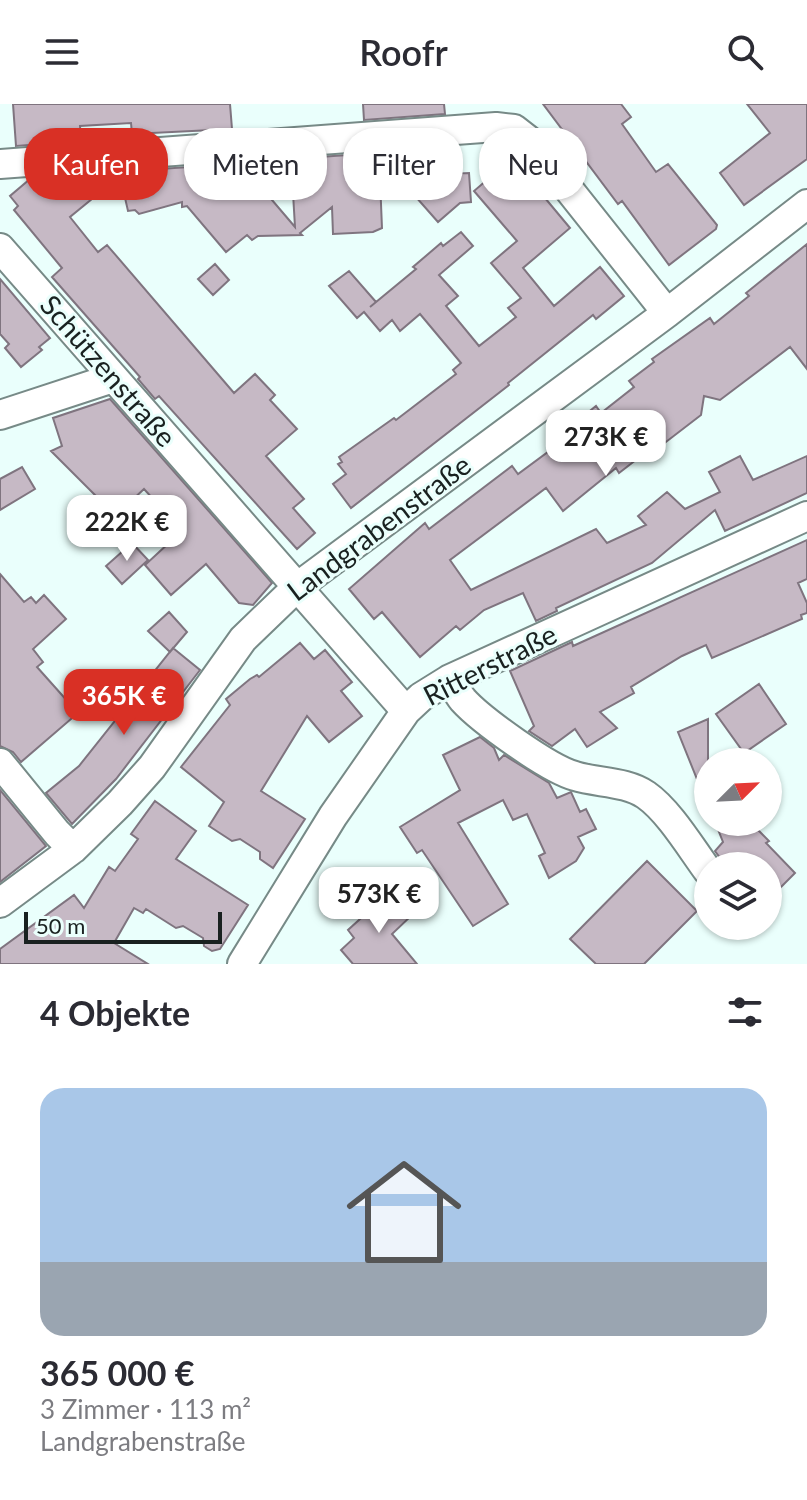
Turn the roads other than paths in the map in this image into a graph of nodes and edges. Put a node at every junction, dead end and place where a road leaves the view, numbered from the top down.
1 (0, 164) edge
2 (807, 204) edge
3 (0, 248) edge
4 (667, 313) junction
5 (113, 378) junction
6 (0, 415) edge
7 (807, 516) edge
8 (297, 587) junction
9 (450, 679) junction
10 (406, 711) junction
11 (0, 763) edge
12 (73, 849) junction
13 (694, 853) edge
14 (0, 903) edge
15 (242, 964) edge

1 - 4 street
2 - 4 street, Landgrabenstraße
3 - 5 street, Schützenstraße
4 - 8 street, Landgrabenstraße
5 - 6 street
5 - 8 street, Schützenstraße
7 - 9 street, Ritterstraße
8 - 10 street, Schützenstraße
8 - 12 street, Landgrabenstraße
9 - 10 street, Ritterstraße
9 - 13 street
10 - 15 street, Ritterstraße
11 - 12 street
12 - 14 street, Landgrabenstraße

